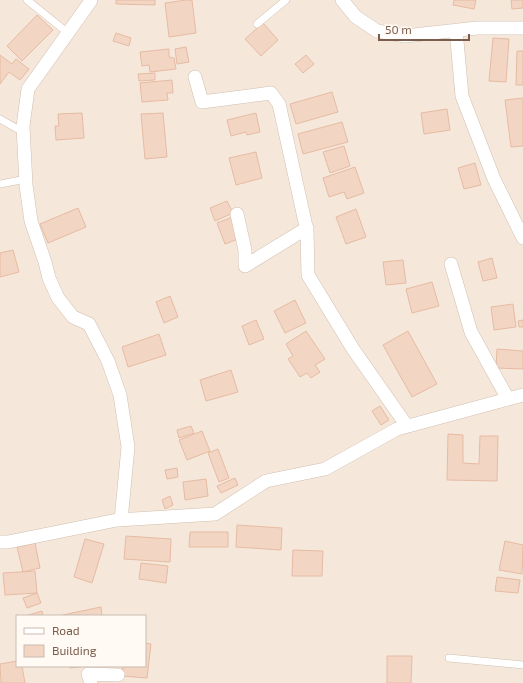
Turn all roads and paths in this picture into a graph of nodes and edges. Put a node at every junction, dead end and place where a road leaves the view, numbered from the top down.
1 (27, 0) edge
2 (91, 0) edge
3 (286, 0) edge
4 (342, 0) edge
5 (257, 24) dead end
6 (523, 28) edge
7 (456, 30) junction
8 (68, 33) junction
9 (195, 77) dead end
10 (0, 119) edge
11 (23, 132) junction
12 (26, 179) junction
13 (0, 184) edge
14 (237, 214) dead end
15 (307, 228) junction
16 (523, 238) edge
17 (451, 264) dead end
18 (523, 395) edge
19 (508, 399) junction
20 (407, 426) junction
21 (122, 520) junction
22 (0, 542) edge
23 (450, 658) dead end
24 (523, 665) edge
25 (118, 675) dead end
26 (91, 683) edge

1 - 8 lane
2 - 8 street
3 - 5 lane
4 - 7 street
6 - 7 street
7 - 16 street
8 - 11 street
9 - 15 street
10 - 11 lane
11 - 12 street
12 - 13 lane
12 - 21 street
14 - 15 street
15 - 20 street
17 - 19 street
18 - 19 street
19 - 20 street
20 - 21 street
21 - 22 street
23 - 24 lane
25 - 26 street

